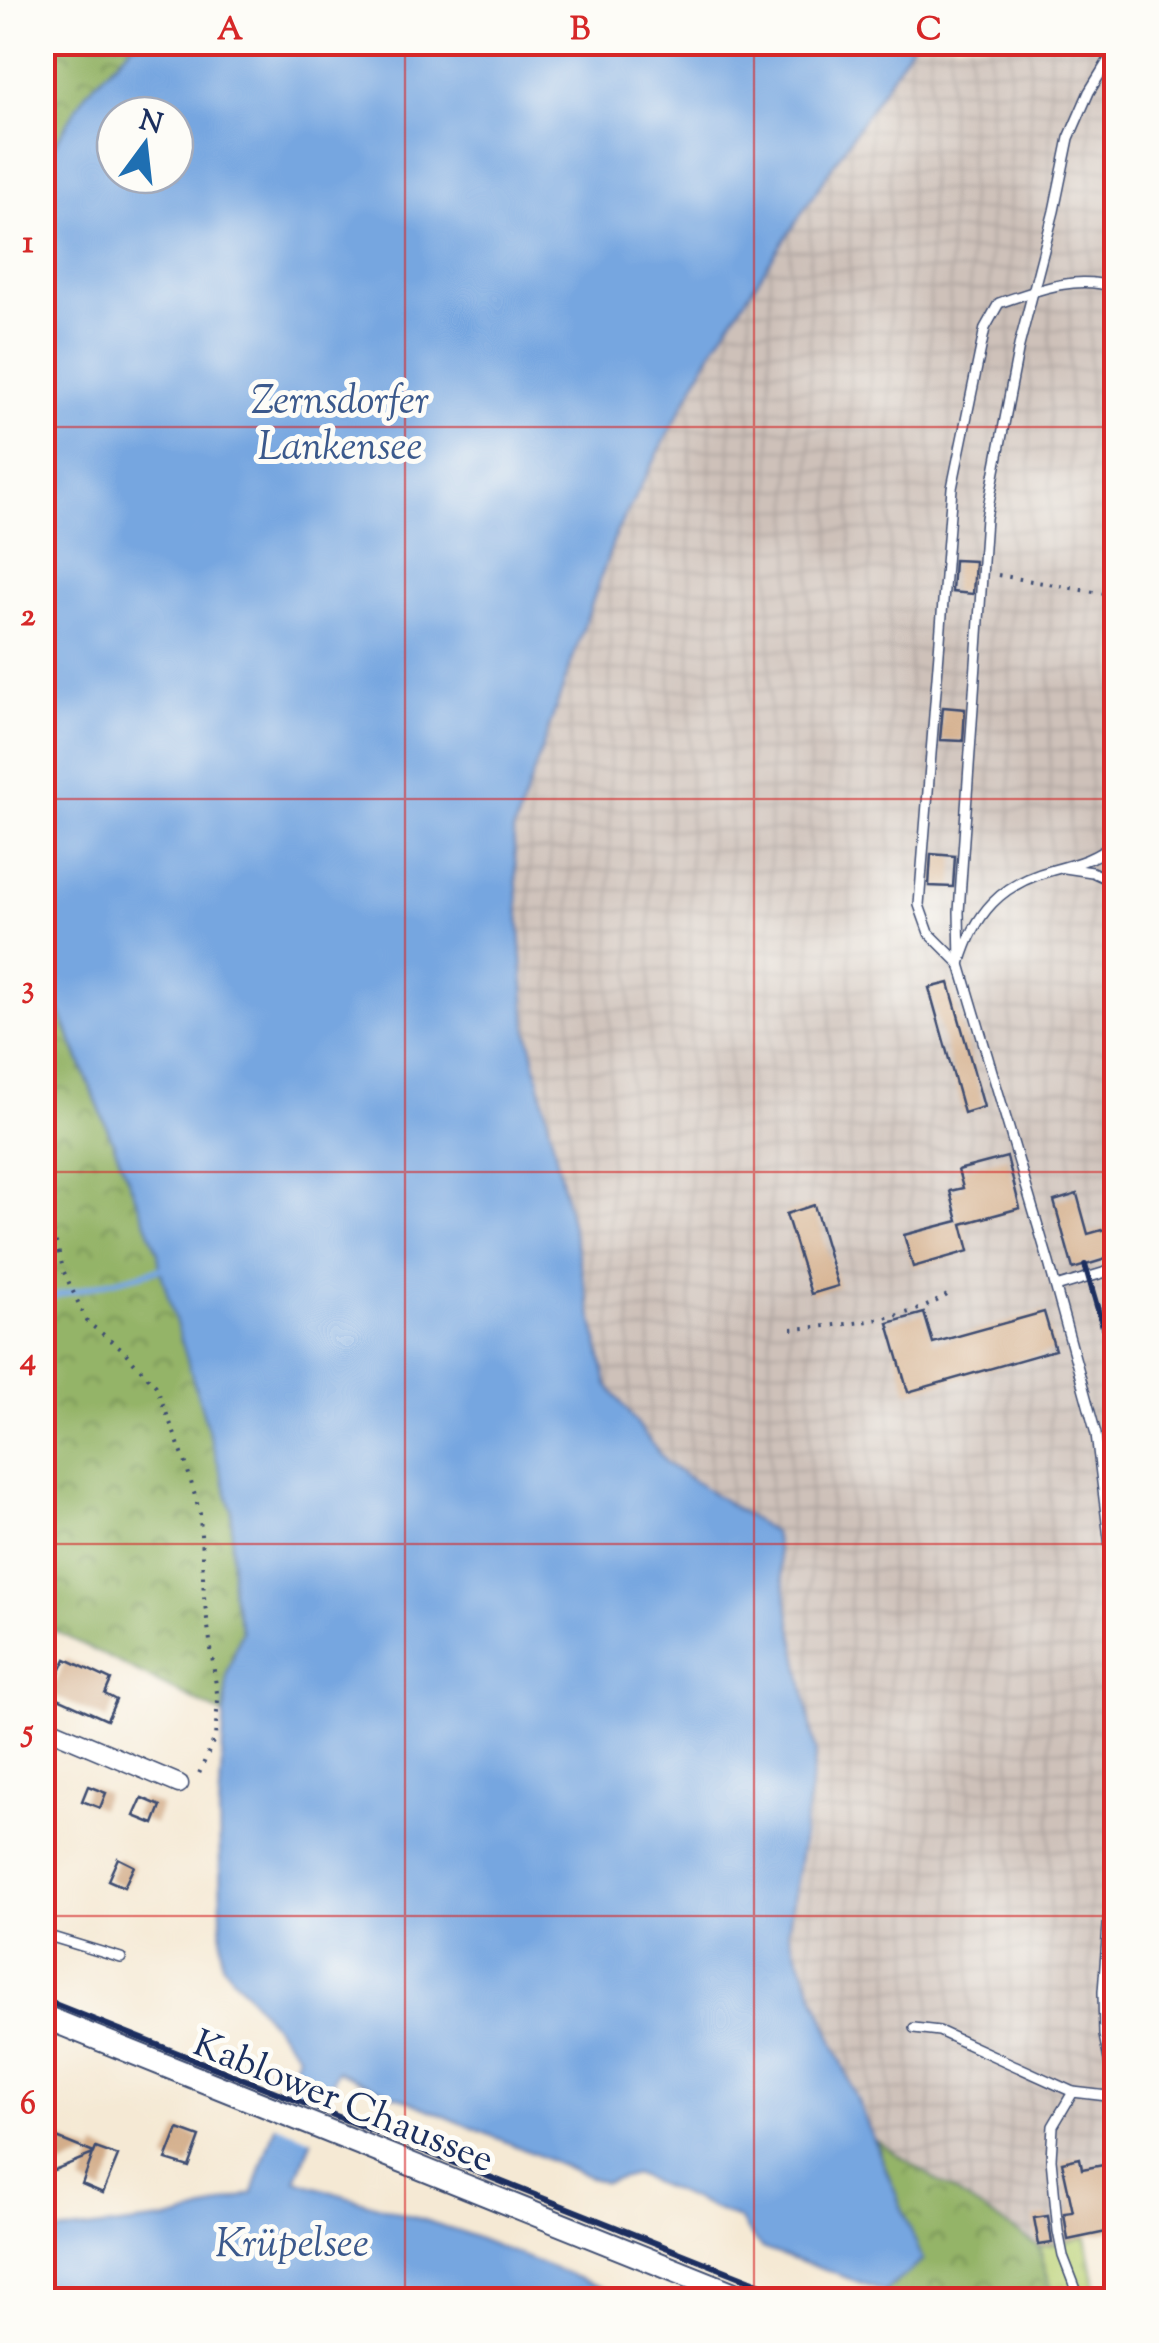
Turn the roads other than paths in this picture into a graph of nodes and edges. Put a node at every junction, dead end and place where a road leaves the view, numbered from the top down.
1 (1116, 48) edge
2 (1116, 288) edge
3 (1032, 292) junction
4 (1116, 842) edge
5 (1063, 867) junction
6 (1116, 883) edge
7 (960, 964) junction
8 (1116, 1269) edge
9 (1056, 1287) junction
10 (1116, 1594) edge
11 (42, 1726) edge
12 (179, 1784) road end
13 (1116, 1821) edge
14 (42, 1934) edge
15 (121, 1958) dead end
16 (1116, 1960) edge
17 (1103, 1992) junction
18 (42, 2016) edge
19 (914, 2028) dead end
20 (1073, 2092) junction
21 (1116, 2096) edge
22 (749, 2300) edge
23 (1080, 2300) edge

1 - 3 lane
2 - 3 lane
3 - 7 lane
3 - 7 lane
4 - 5 lane
5 - 6 lane
5 - 7 lane
7 - 9 lane
8 - 9 lane
9 - 10 lane
11 - 12 street
13 - 17 lane
14 - 15 lane
16 - 17 lane
17 - 21 lane
18 - 22 street, Kablower Chaussee
19 - 20 lane
20 - 21 lane
20 - 23 lane

